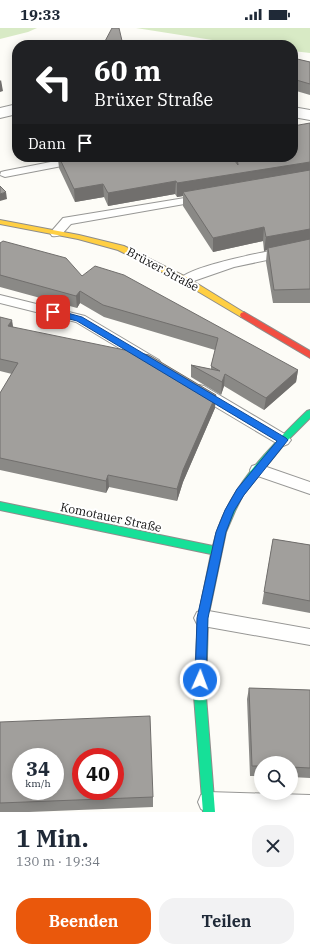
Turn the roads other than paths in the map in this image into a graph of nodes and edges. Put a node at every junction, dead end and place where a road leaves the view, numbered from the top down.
1 (12, 110) edge
2 (0, 113) edge
3 (298, 113) edge
4 (310, 115) edge
5 (67, 162) edge
6 (5, 174) dead end
7 (216, 195) edge
8 (0, 222) edge
9 (56, 233) junction
10 (310, 247) edge
11 (185, 280) junction
12 (0, 299) edge
13 (310, 355) edge
14 (168, 371) edge
15 (188, 384) edge
16 (310, 413) edge
17 (283, 440) junction
18 (258, 470) junction
19 (310, 488) edge
20 (0, 506) edge
21 (217, 551) junction
22 (203, 618) junction
23 (310, 637) edge
24 (310, 805) edge
25 (209, 807) edge

1 - 2 street
3 - 4 street
5 - 6 lane
7 - 9 lane
8 - 9 street, Brüxer Straße
9 - 11 street, Brüxer Straße
10 - 11 lane
11 - 13 street, Brüxer Straße
12 - 14 lane
15 - 17 lane
16 - 17 street
17 - 18 street
18 - 19 lane
18 - 21 street
20 - 21 street, Komotauer Straße
21 - 22 street
22 - 23 lane
22 - 25 street
24 - 25 lane

